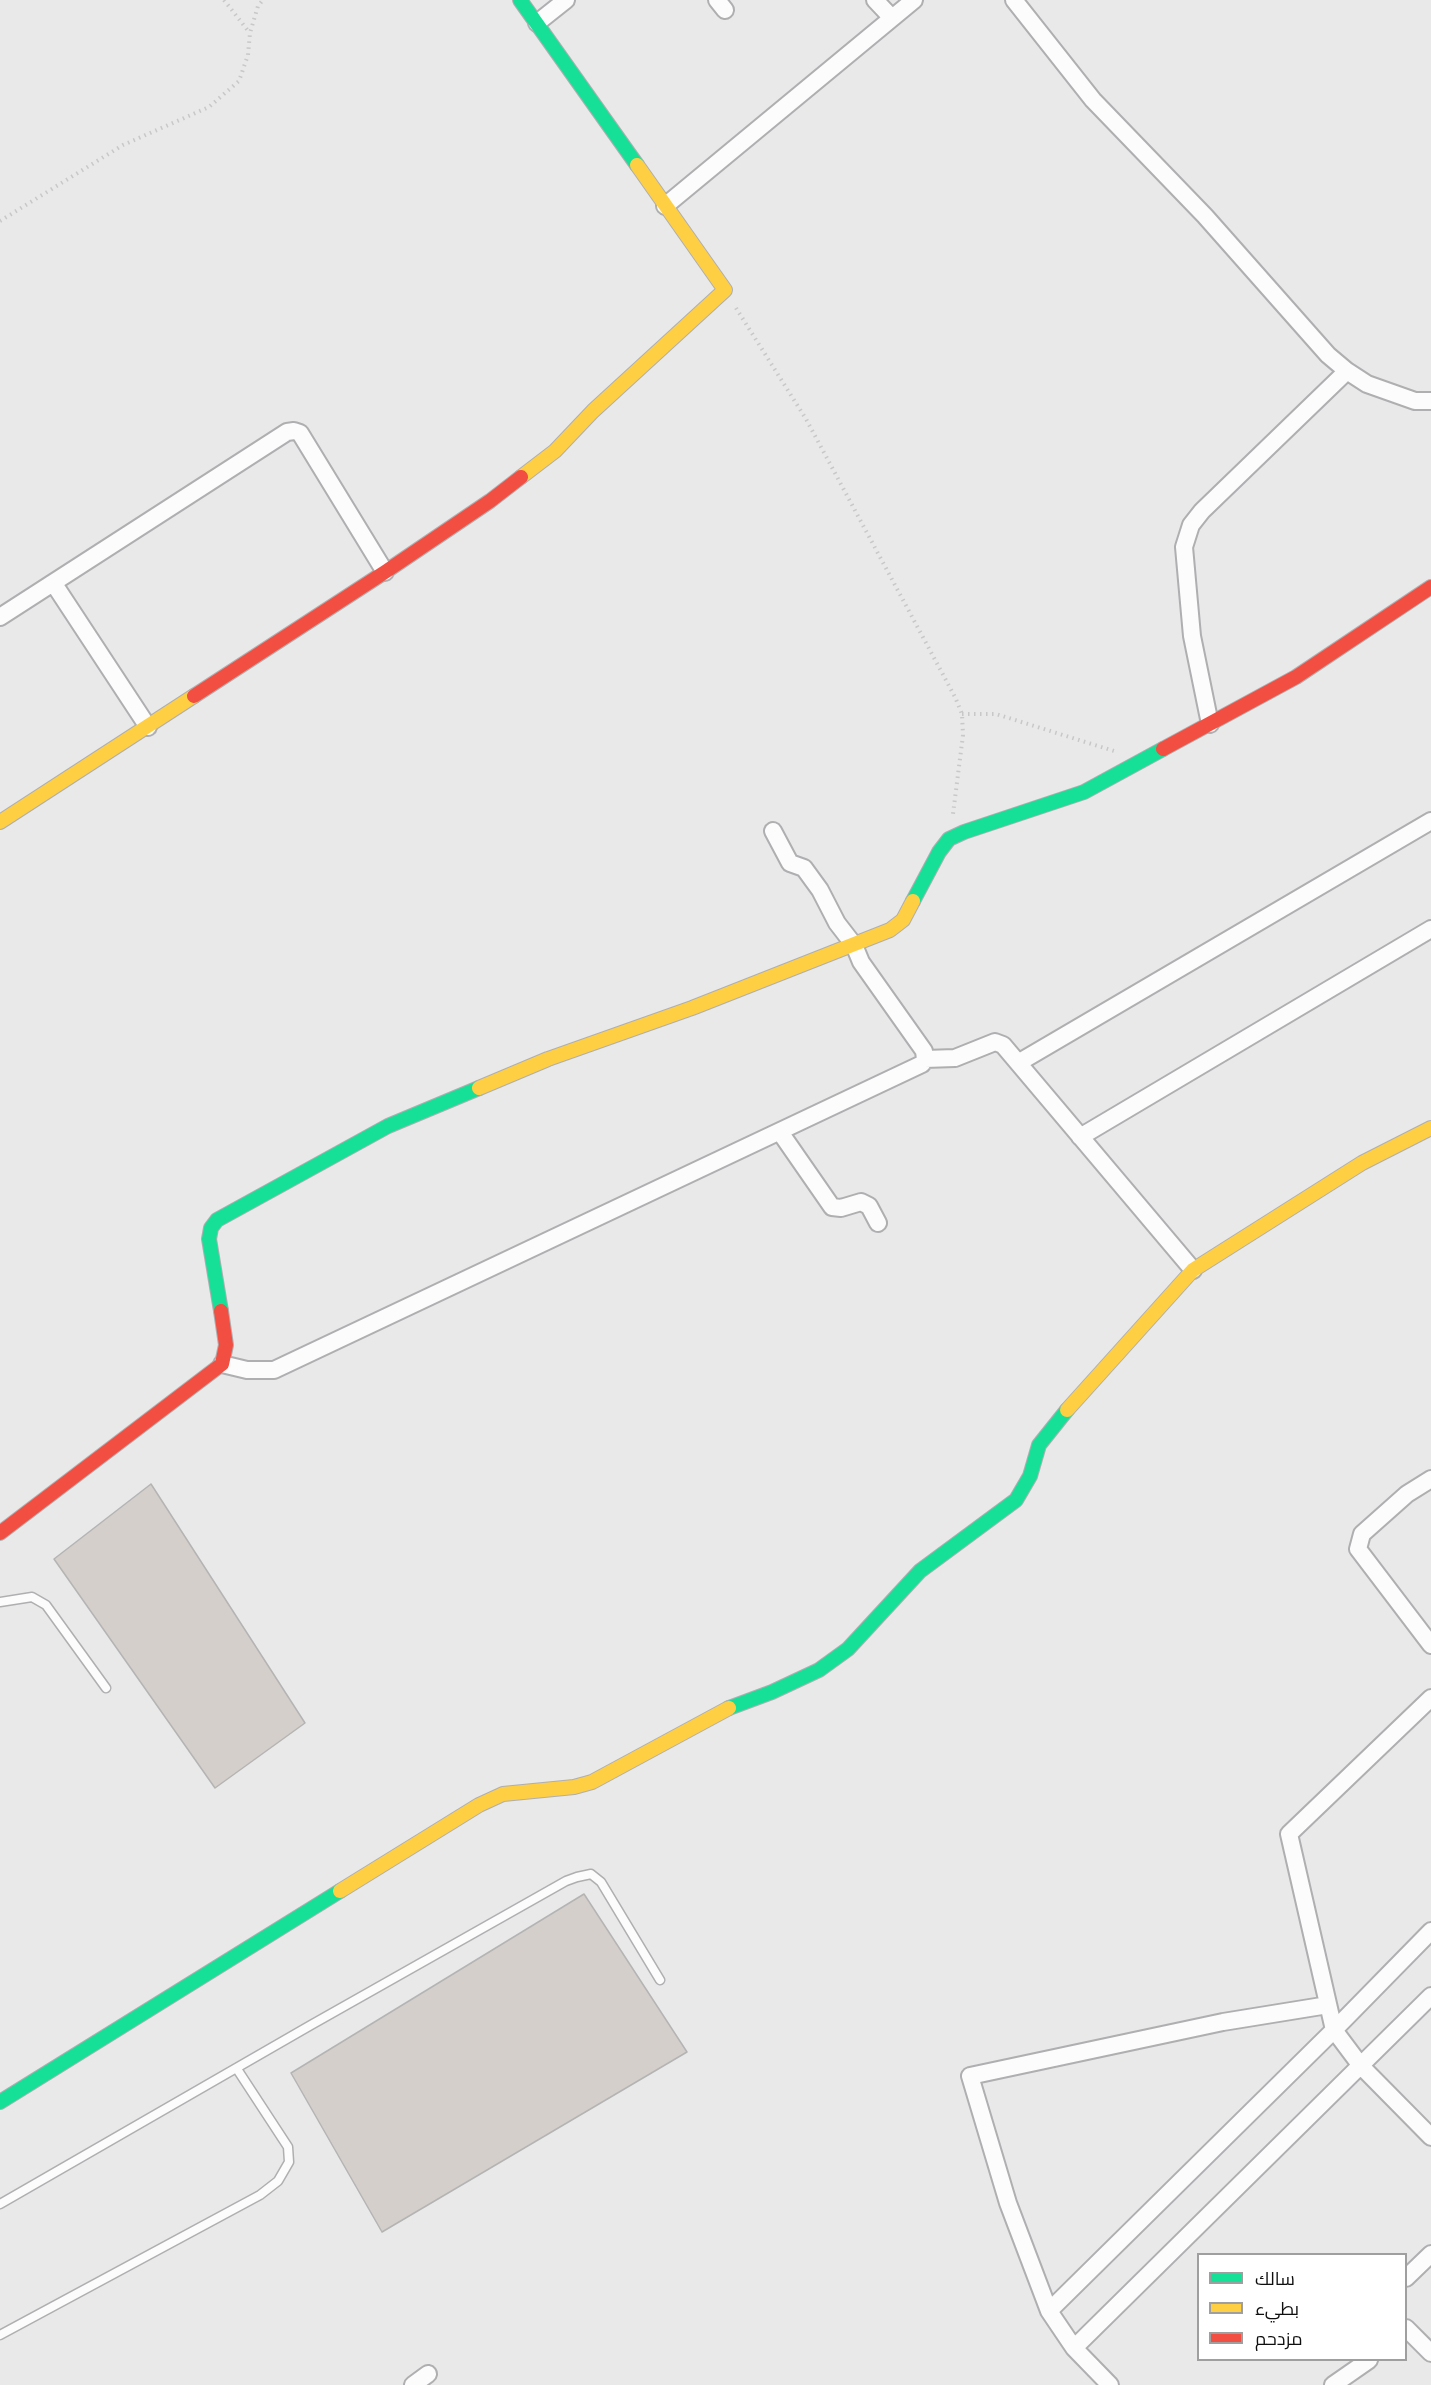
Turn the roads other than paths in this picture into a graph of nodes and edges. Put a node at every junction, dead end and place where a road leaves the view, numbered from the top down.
1 (520, 0) edge
2 (566, 0) edge
3 (875, 0) edge
4 (914, 0) edge
5 (1014, 0) edge
6 (892, 18) junction
7 (537, 23) junction
8 (666, 206) junction
9 (1347, 371) junction
10 (1431, 401) edge
11 (385, 572) junction
12 (54, 584) junction
13 (1431, 587) edge
14 (0, 617) edge
15 (1210, 724) junction
16 (148, 727) junction
17 (0, 822) edge
18 (1430, 825) edge
19 (773, 831) dead end
20 (1431, 929) edge
21 (854, 945) junction
22 (925, 1059) junction
23 (1018, 1063) junction
24 (1431, 1128) edge
25 (780, 1132) junction
26 (1080, 1137) junction
27 (879, 1223) dead end
28 (1192, 1270) junction
29 (222, 1364) junction
30 (1431, 1479) edge
31 (0, 1533) edge
32 (0, 1602) edge
33 (1431, 1645) edge
34 (106, 1688) dead end
35 (1431, 1698) edge
36 (1431, 1930) edge
37 (660, 1980) dead end
38 (1431, 1996) edge
39 (1328, 2006) junction
40 (1334, 2030) junction
41 (1361, 2066) junction
42 (237, 2069) junction
43 (0, 2102) edge
44 (1431, 2137) edge
45 (0, 2204) edge
46 (1431, 2254) edge
47 (1407, 2277) edge
48 (1049, 2311) junction
49 (1407, 2332) edge
50 (0, 2335) edge
51 (1074, 2348) junction
52 (1431, 2352) edge
53 (1368, 2361) edge
54 (428, 2374) dead end
55 (413, 2385) edge
56 (1110, 2385) edge
57 (1333, 2385) edge

1 - 7 street
2 - 7 street
3 - 6 street
4 - 6 street
5 - 9 street
6 - 8 street
7 - 8 street
8 - 11 street
9 - 10 street
9 - 15 street
11 - 12 street
11 - 16 street
12 - 14 street
12 - 16 street
13 - 15 street
15 - 21 street
16 - 17 street
18 - 23 street
19 - 21 street
20 - 26 street
21 - 22 street
21 - 29 street
22 - 23 street
22 - 25 street
23 - 26 street
24 - 28 street
25 - 27 street
25 - 29 street
26 - 28 street
28 - 43 street
29 - 31 street
30 - 33 street
32 - 34 lane
35 - 39 street
36 - 40 street
37 - 42 lane
38 - 41 street
39 - 40 street
39 - 48 street
40 - 41 street
40 - 48 street
41 - 44 street
41 - 51 street
42 - 45 lane
42 - 50 lane
46 - 47 street
48 - 51 street
49 - 52 street
51 - 56 street
53 - 57 street
54 - 55 street

